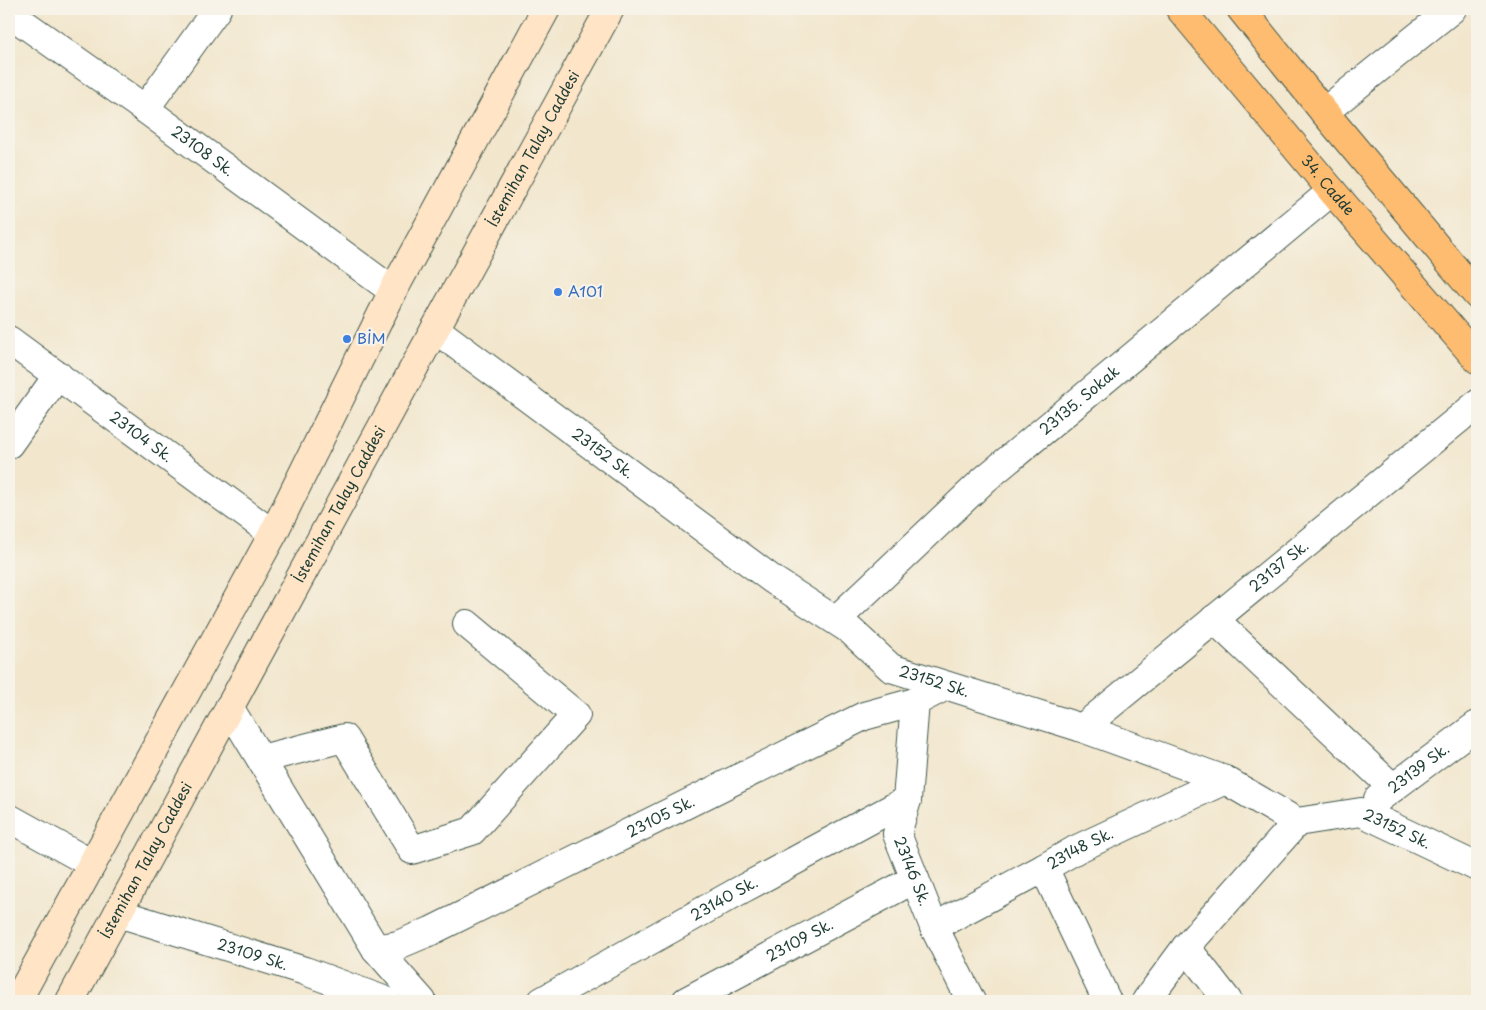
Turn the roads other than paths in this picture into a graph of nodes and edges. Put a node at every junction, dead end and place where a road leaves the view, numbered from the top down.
1 (217, 9) edge
2 (546, 9) edge
3 (610, 9) edge
4 (1180, 9) edge
5 (1241, 9) edge
6 (1452, 9) edge
7 (9, 12) edge
8 (145, 109) junction
9 (1324, 112) junction
10 (1332, 191) junction
11 (393, 291) junction
12 (1477, 295) edge
13 (434, 329) junction
14 (9, 340) edge
15 (1477, 359) edge
16 (58, 375) junction
17 (1477, 404) edge
18 (9, 444) edge
19 (273, 534) junction
20 (836, 620) junction
21 (1214, 620) junction
22 (467, 624) dead end
23 (946, 686) junction
24 (915, 702) junction
25 (229, 707) junction
26 (1477, 725) edge
27 (1082, 728) junction
28 (261, 759) junction
29 (1224, 780) junction
30 (1393, 788) junction
31 (907, 800) junction
32 (1361, 812) junction
33 (9, 818) edge
34 (1297, 822) junction
35 (92, 864) junction
36 (1477, 867) edge
37 (1044, 868) junction
38 (914, 879) junction
39 (118, 913) junction
40 (934, 927) junction
41 (1186, 947) junction
42 (376, 948) junction
43 (17, 1001) edge
44 (70, 1001) edge
45 (386, 1001) edge
46 (422, 1001) edge
47 (542, 1001) edge
48 (686, 1001) edge
49 (972, 1001) edge
50 (1107, 1001) edge
51 (1146, 1001) edge
52 (1228, 1001) edge

1 - 8 street
2 - 11 main road
3 - 13 main road, İstemihan Talay Caddesi
4 - 10 main road, 34. Cadde
5 - 9 main road
6 - 9 street
7 - 8 street, 23108 Sk.
8 - 11 street, 23108 Sk.
9 - 12 main road
10 - 15 main road, 34. Cadde
10 - 20 street, 23135. Sokak
11 - 19 main road
13 - 20 street, 23152 Sk.
13 - 25 main road, İstemihan Talay Caddesi
14 - 16 street, 23104 Sk.
16 - 18 street
16 - 19 street, 23104 Sk.
17 - 21 street, 23137 Sk.
19 - 35 main road
20 - 23 street, 23152 Sk.
21 - 27 street, 23137 Sk.
21 - 30 street
22 - 28 street
23 - 24 street, 23105 Sk.
23 - 27 street, 23152 Sk.
24 - 31 street, 23146 Sk.
24 - 42 street, 23105 Sk.
25 - 28 street
25 - 39 main road, İstemihan Talay Caddesi
26 - 30 street, 23139 Sk.
27 - 29 street, 23152 Sk.
28 - 42 street
29 - 34 street, 23152 Sk.
29 - 37 street, 23148 Sk.
30 - 32 street, 23139 Sk.
31 - 38 street, 23146 Sk.
31 - 47 street, 23140 Sk.
32 - 34 street, 23152 Sk.
32 - 36 street, 23152 Sk.
33 - 35 street
34 - 41 street
35 - 43 main road
37 - 40 street
37 - 50 street, 23148 Sk.
38 - 40 street, 23146 Sk.
38 - 48 street, 23109 Sk.
39 - 44 main road, İstemihan Talay Caddesi
39 - 45 street, 23109 Sk.
40 - 49 street, 23146 Sk.
41 - 51 street
41 - 52 street
42 - 46 street

